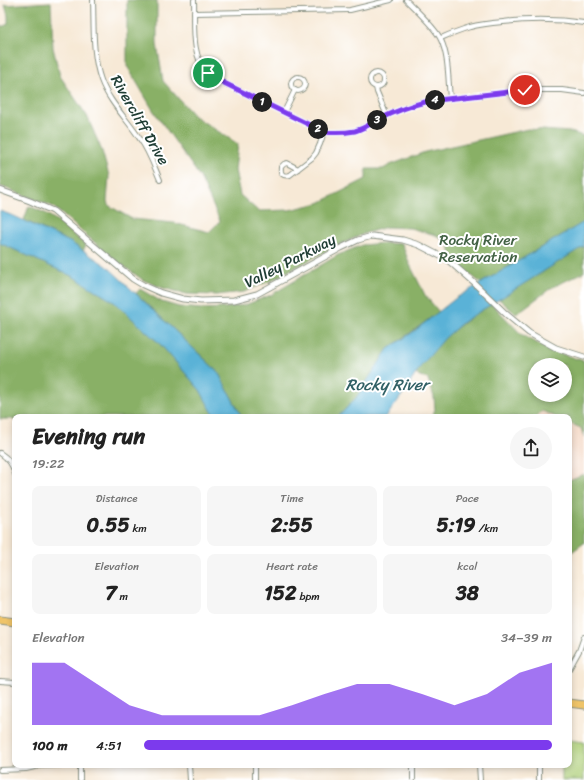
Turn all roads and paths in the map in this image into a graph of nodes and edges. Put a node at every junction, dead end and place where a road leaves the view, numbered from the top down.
1 (93, 0) edge
2 (194, 0) edge
3 (391, 0) edge
4 (406, 0) edge
5 (194, 13) junction
6 (584, 23) edge
7 (441, 38) junction
8 (376, 87) dead end
9 (295, 90) dead end
10 (584, 93) edge
11 (450, 98) junction
12 (284, 112) junction
13 (387, 116) junction
14 (324, 132) junction
15 (298, 169) dead end
16 (160, 180) dead end
17 (0, 190) edge
18 (584, 357) edge
19 (0, 453) edge
20 (12, 465) edge
21 (0, 620) edge
22 (12, 622) edge
23 (584, 637) edge
24 (572, 664) edge
25 (0, 681) edge
26 (12, 682) edge
27 (572, 704) edge
28 (584, 706) edge
29 (12, 768) edge
30 (80, 768) edge
31 (189, 768) edge
32 (255, 768) edge
33 (413, 768) edge
34 (480, 768) edge
35 (539, 768) edge
36 (0, 770) edge
37 (80, 780) edge
38 (190, 780) edge
39 (256, 780) edge
40 (413, 780) edge
41 (480, 780) edge
42 (539, 780) edge

1 - 16 street, Rivercliff Drive
2 - 5 street
3 - 5 street
4 - 7 street
5 - 12 street
6 - 7 street
7 - 11 street
8 - 13 street
9 - 12 street
10 - 11 street
11 - 13 street
12 - 14 street
13 - 14 street
14 - 15 street
17 - 18 street, Valley Parkway
19 - 20 street
21 - 22 main road
23 - 24 street
25 - 26 street
27 - 28 main road
29 - 36 street
30 - 37 street
31 - 38 street
32 - 39 street
33 - 40 street
34 - 41 street
35 - 42 street

